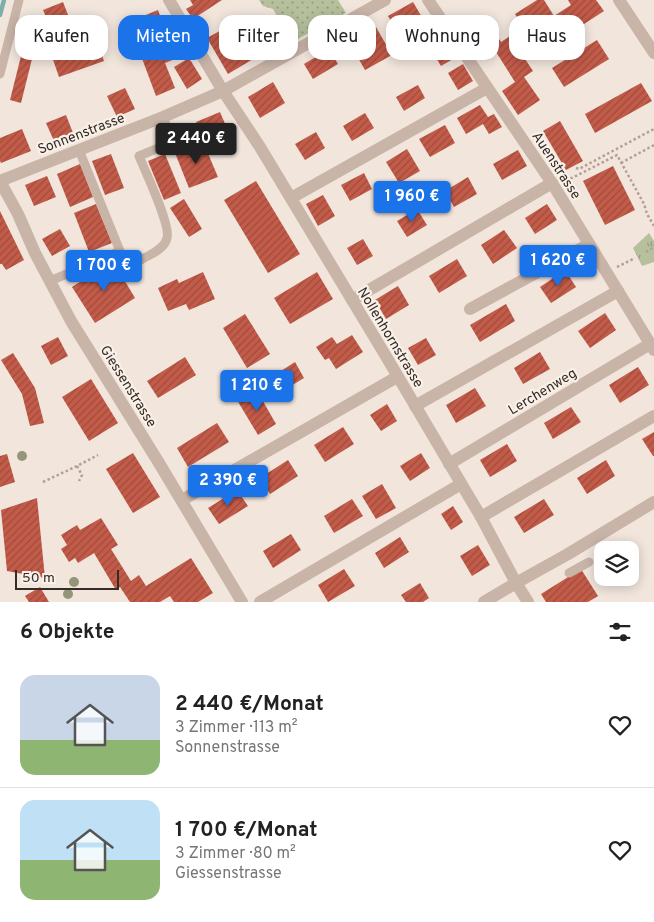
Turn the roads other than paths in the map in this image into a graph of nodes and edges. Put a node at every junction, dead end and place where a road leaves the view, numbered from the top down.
1 (19, 0) edge
2 (169, 0) edge
3 (385, 0) edge
4 (428, 0) edge
5 (619, 0) edge
6 (650, 38) edge
7 (654, 53) edge
8 (0, 74) edge
9 (487, 88) junction
10 (223, 91) junction
11 (163, 117) junction
12 (79, 150) junction
13 (0, 181) edge
14 (553, 185) junction
15 (291, 198) junction
16 (589, 244) junction
17 (114, 254) junction
18 (50, 280) junction
19 (618, 291) junction
20 (352, 300) junction
21 (470, 309) dead end
22 (652, 347) edge
23 (398, 377) junction
24 (415, 406) junction
25 (654, 416) edge
26 (449, 464) junction
27 (461, 484) junction
28 (182, 500) junction
29 (654, 502) edge
30 (481, 517) junction
31 (589, 562) dead end
32 (569, 573) dead end
33 (516, 582) junction
34 (242, 602) edge
35 (260, 602) edge
36 (484, 602) edge
37 (528, 602) edge

1 - 8 lane
2 - 10 street, Nollenhornstrasse
3 - 10 street, Sonnenstrasse
4 - 9 street, Auenstrasse
5 - 6 street
6 - 7 street
9 - 14 street, Auenstrasse
9 - 15 street
10 - 11 street, Sonnenstrasse
10 - 15 street, Nollenhornstrasse
11 - 12 street, Sonnenstrasse
11 - 17 lane
12 - 13 street, Sonnenstrasse
12 - 17 lane
13 - 18 street, Giessenstrasse
14 - 16 street, Auenstrasse
14 - 20 street
15 - 20 street, Nollenhornstrasse
16 - 19 street, Auenstrasse
16 - 21 street
17 - 18 lane
18 - 28 street, Giessenstrasse
19 - 22 street, Auenstrasse
19 - 24 street
20 - 23 street, Nollenhornstrasse
22 - 26 street, Lerchenweg
23 - 24 street, Nollenhornstrasse
23 - 28 street
24 - 26 street, Nollenhornstrasse
25 - 30 street
26 - 27 street, Nollenhornstrasse
27 - 30 street, Nollenhornstrasse
27 - 35 street
28 - 34 street, Giessenstrasse
29 - 33 street
30 - 33 street, Nollenhornstrasse
31 - 32 lane
33 - 36 street
33 - 37 street, Nollenhornstrasse

